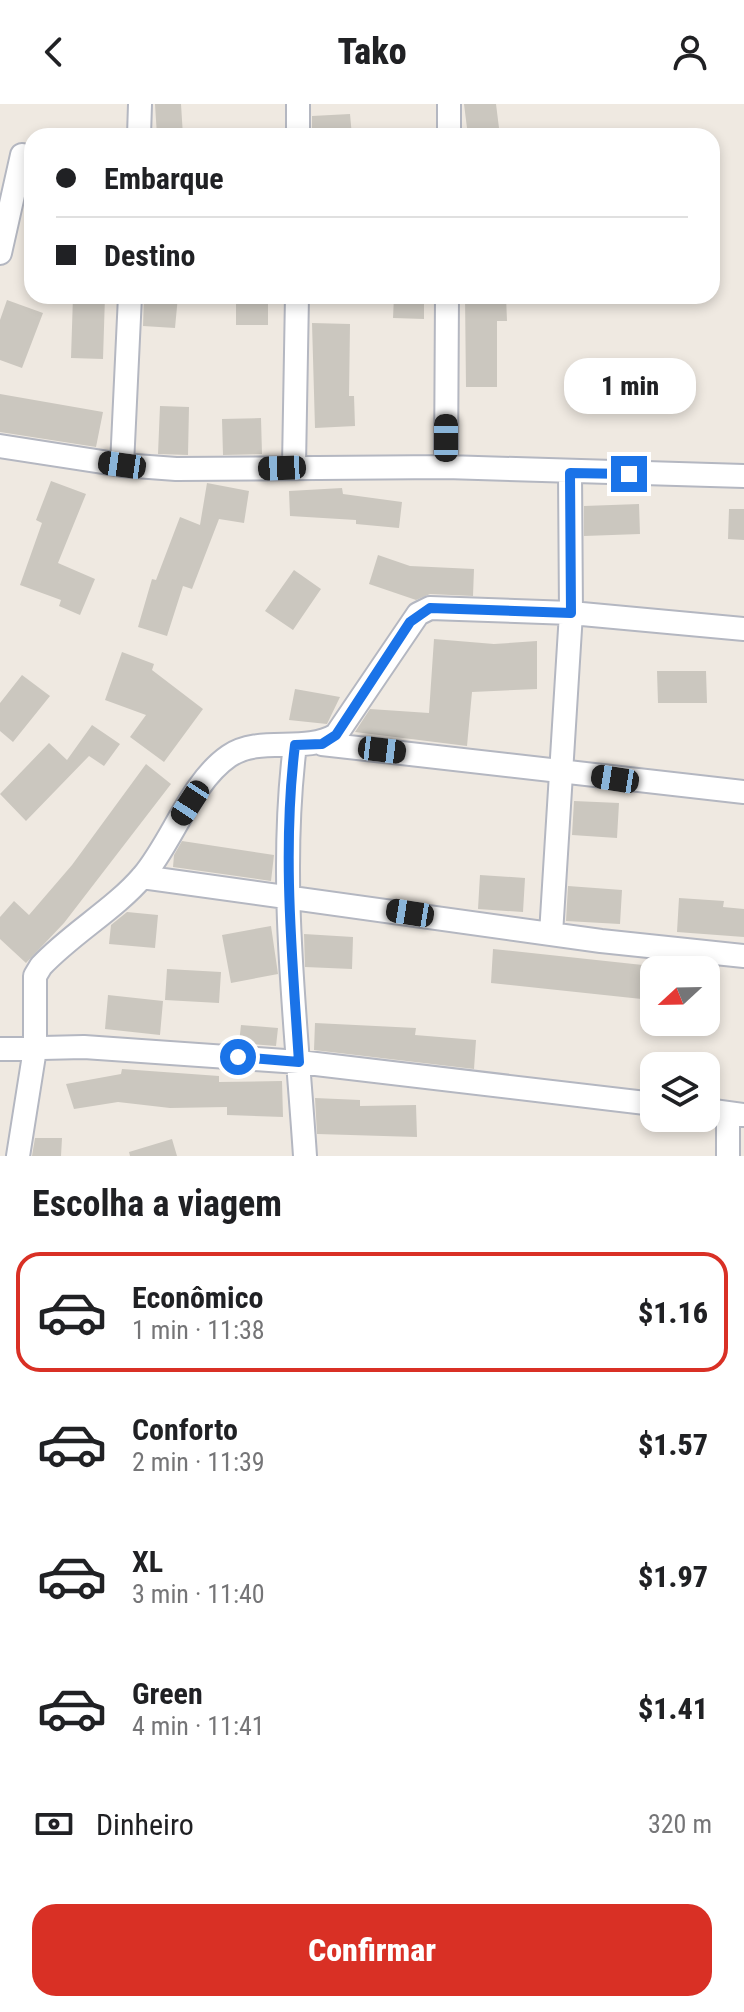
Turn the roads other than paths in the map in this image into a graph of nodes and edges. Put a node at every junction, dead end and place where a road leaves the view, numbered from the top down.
1 (140, 104) edge
2 (298, 104) edge
3 (449, 104) edge
4 (139, 128) edge
5 (298, 128) edge
6 (449, 128) edge
7 (22, 155) dead end
8 (0, 253) edge
9 (130, 304) edge
10 (297, 304) edge
11 (447, 304) edge
12 (0, 446) edge
13 (122, 465) junction
14 (294, 465) junction
15 (446, 467) junction
16 (570, 473) junction
17 (744, 476) edge
18 (571, 613) junction
19 (744, 629) edge
20 (322, 744) junction
21 (295, 745) junction
22 (561, 771) junction
23 (744, 792) edge
24 (142, 877) junction
25 (287, 895) junction
26 (551, 934) junction
27 (744, 956) edge
28 (0, 1049) edge
29 (35, 1049) junction
30 (299, 1062) junction
31 (640, 1102) edge
32 (726, 1113) edge
33 (18, 1156) edge
34 (305, 1156) edge
35 (728, 1156) edge

1 - 4 street
2 - 5 street
3 - 6 street
7 - 8 street
9 - 13 street
10 - 14 street
11 - 15 street
12 - 13 street
13 - 14 street
14 - 15 street
15 - 16 street
16 - 17 street
16 - 18 street
18 - 19 street
18 - 20 street
18 - 22 street
20 - 21 street
20 - 22 street
21 - 24 street
21 - 25 street
22 - 23 street
22 - 26 street
24 - 25 street
24 - 29 street
25 - 26 street
25 - 30 street
26 - 27 street
28 - 29 street
29 - 30 street
29 - 33 street
30 - 31 street
30 - 34 street
32 - 35 street

